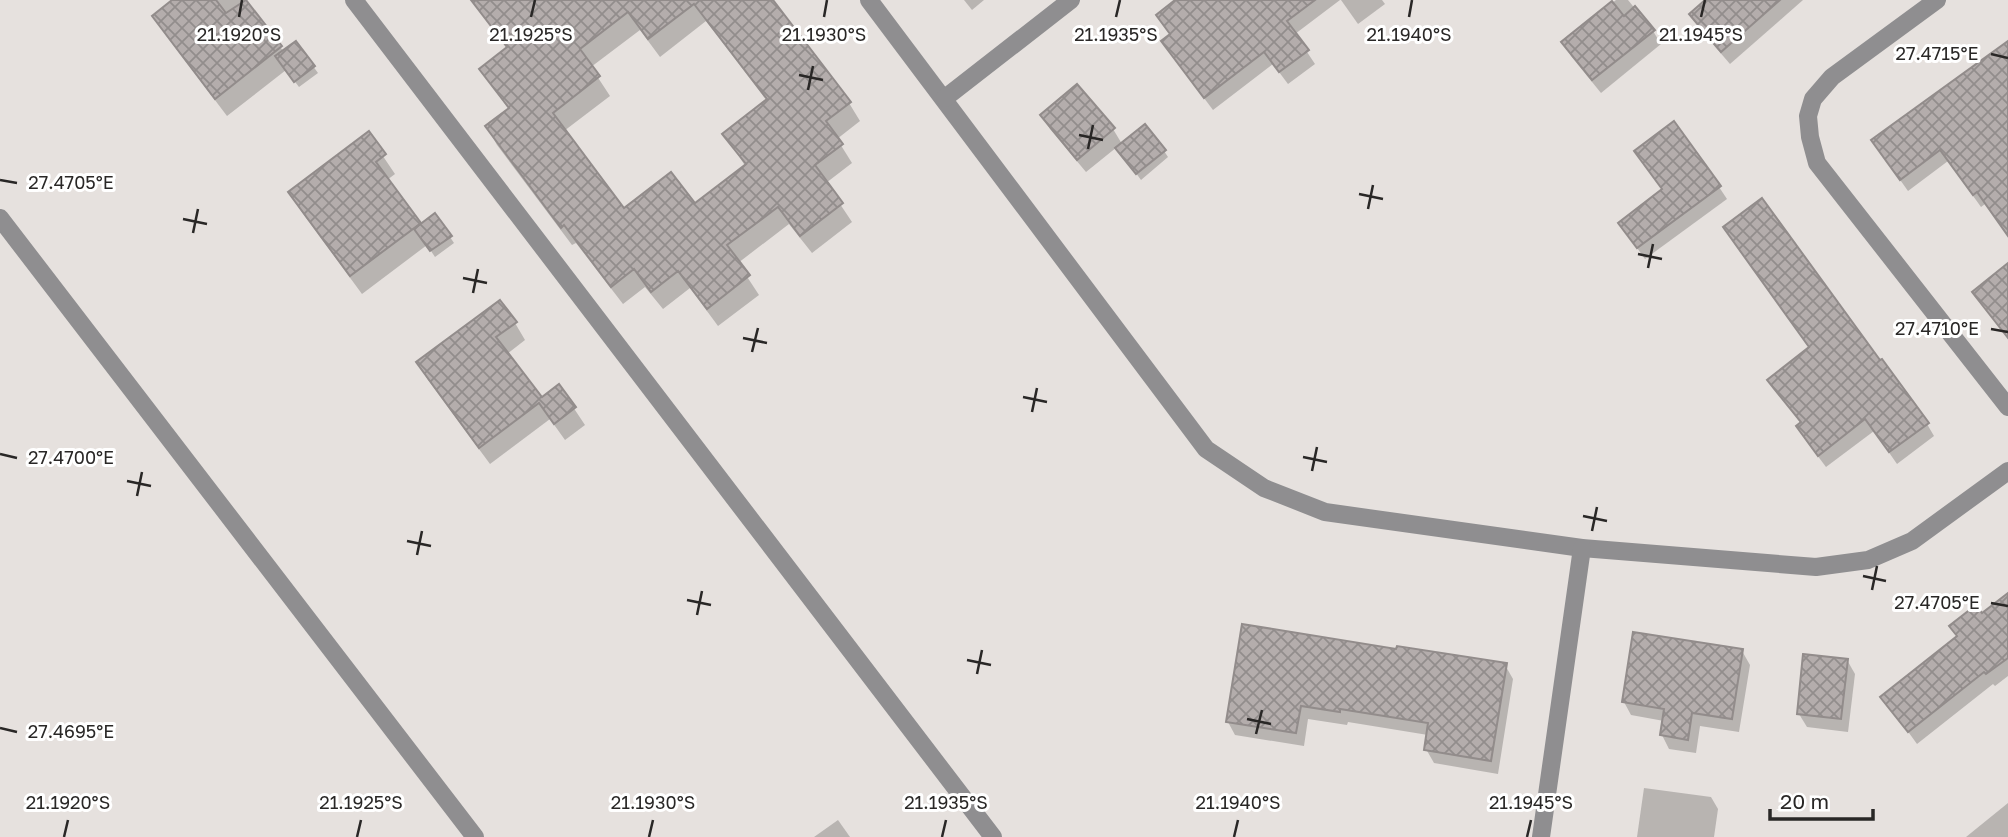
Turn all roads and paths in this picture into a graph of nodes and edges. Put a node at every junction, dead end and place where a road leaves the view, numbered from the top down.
1 (354, 0) edge
2 (869, 0) edge
3 (1071, 0) edge
4 (1937, 0) edge
5 (945, 98) junction
6 (0, 218) edge
7 (2008, 407) edge
8 (2008, 471) edge
9 (1583, 548) junction
10 (475, 837) edge
11 (993, 837) edge
12 (1541, 837) edge

1 - 11 street
2 - 5 street
3 - 5 street
4 - 7 street
5 - 9 street
6 - 10 street
8 - 9 street
9 - 12 street

